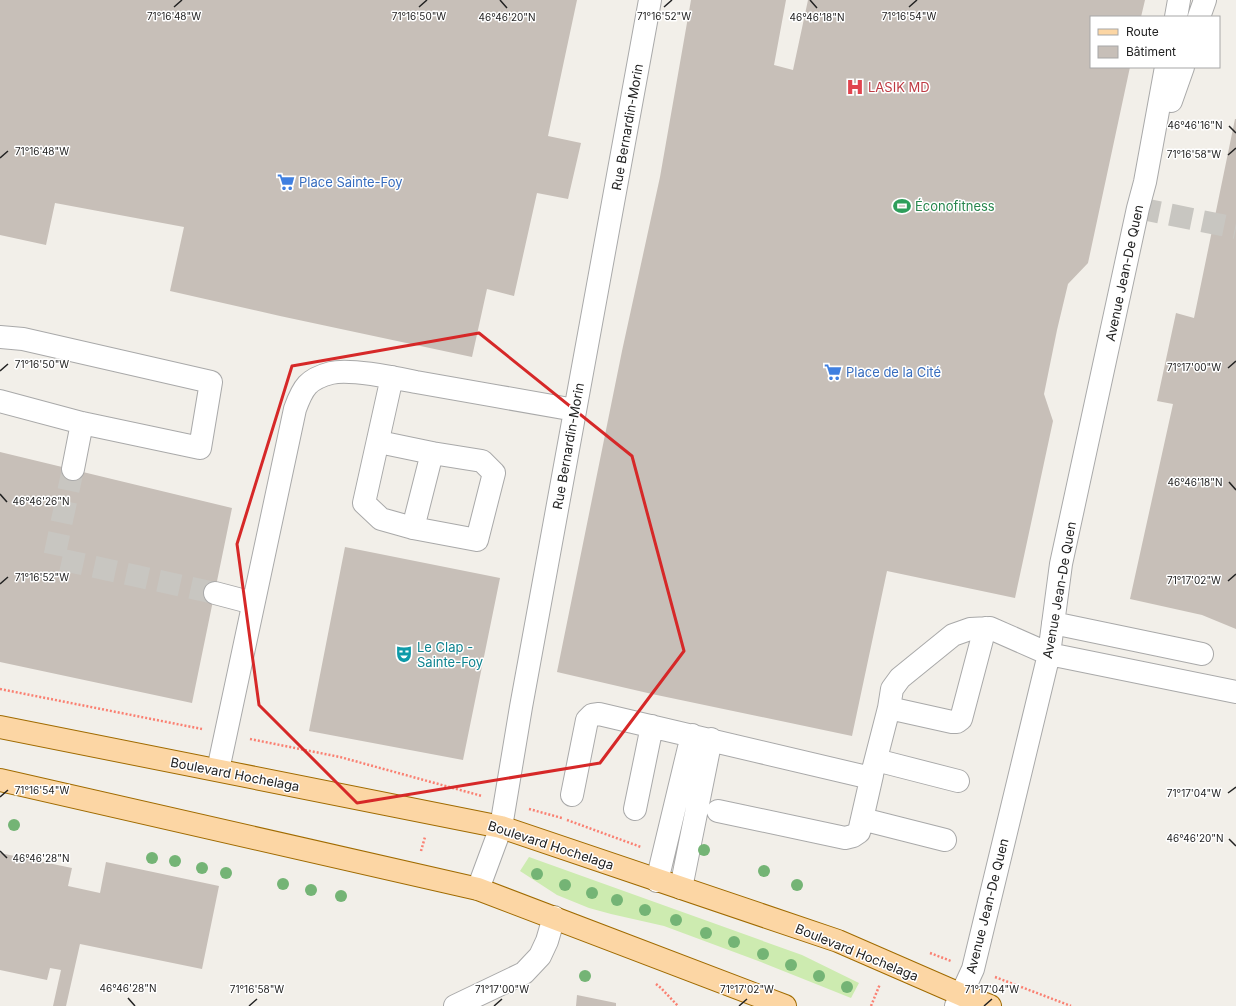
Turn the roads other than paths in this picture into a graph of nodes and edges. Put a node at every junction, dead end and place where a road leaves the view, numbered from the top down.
1 (650, 0) edge
2 (1179, 0) edge
3 (1205, 0) edge
4 (1176, 16) edge
5 (1199, 16) edge
6 (1166, 68) edge
7 (1183, 68) edge
8 (1144, 182) junction
9 (0, 337) edge
10 (392, 377) junction
11 (0, 401) edge
12 (575, 410) junction
13 (82, 423) junction
14 (379, 442) junction
15 (432, 454) junction
16 (73, 469) tunnel mouth
17 (413, 528) junction
18 (215, 593) tunnel mouth
19 (253, 603) junction
20 (1053, 623) junction
21 (985, 628) junction
22 (1049, 654) junction
23 (1202, 654) dead end
24 (1236, 692) edge
25 (889, 708) junction
26 (652, 726) junction
27 (0, 727) edge
28 (701, 737) junction
29 (874, 768) junction
30 (218, 770) junction
31 (0, 780) edge
32 (958, 780) dead end
33 (572, 795) dead end
34 (635, 809) dead end
35 (718, 811) dead end
36 (862, 819) junction
37 (501, 827) junction
38 (945, 840) dead end
39 (657, 881) junction
40 (680, 888) junction
41 (478, 889) junction
42 (554, 917) junction
43 (959, 1001) edge
44 (455, 1006) edge
45 (786, 1006) edge
46 (990, 1006) edge

1 - 12 street, Rue Bernardin-Morin
2 - 4 street
3 - 5 street
6 - 8 street, Avenue Jean-De Quen
7 - 8 street, Avenue Jean-De Quen
8 - 20 street, Avenue Jean-De Quen
9 - 13 street
10 - 12 street
10 - 14 street
10 - 19 street
11 - 13 street
12 - 37 street, Rue Bernardin-Morin
13 - 16 street
14 - 15 street
14 - 17 street
15 - 17 street
15 - 17 street
18 - 19 street
19 - 30 street
20 - 22 street, Avenue Jean-De Quen
20 - 23 street
21 - 22 street
21 - 25 street
21 - 25 street
22 - 24 street
22 - 43 street, Avenue Jean-De Quen
25 - 29 street
26 - 28 street
26 - 33 street
26 - 34 street
27 - 30 main road, Boulevard Hochelaga
28 - 29 street
28 - 39 street
28 - 40 street
29 - 32 street
29 - 36 street
30 - 37 main road, Boulevard Hochelaga
31 - 41 main road
35 - 36 street
36 - 38 street
37 - 39 main road, Boulevard Hochelaga
37 - 41 street, Rue Bernardin-Morin
39 - 40 main road, Boulevard Hochelaga
40 - 43 main road, Boulevard Hochelaga
41 - 42 main road
42 - 44 street
42 - 45 main road
43 - 46 main road, Boulevard Hochelaga

